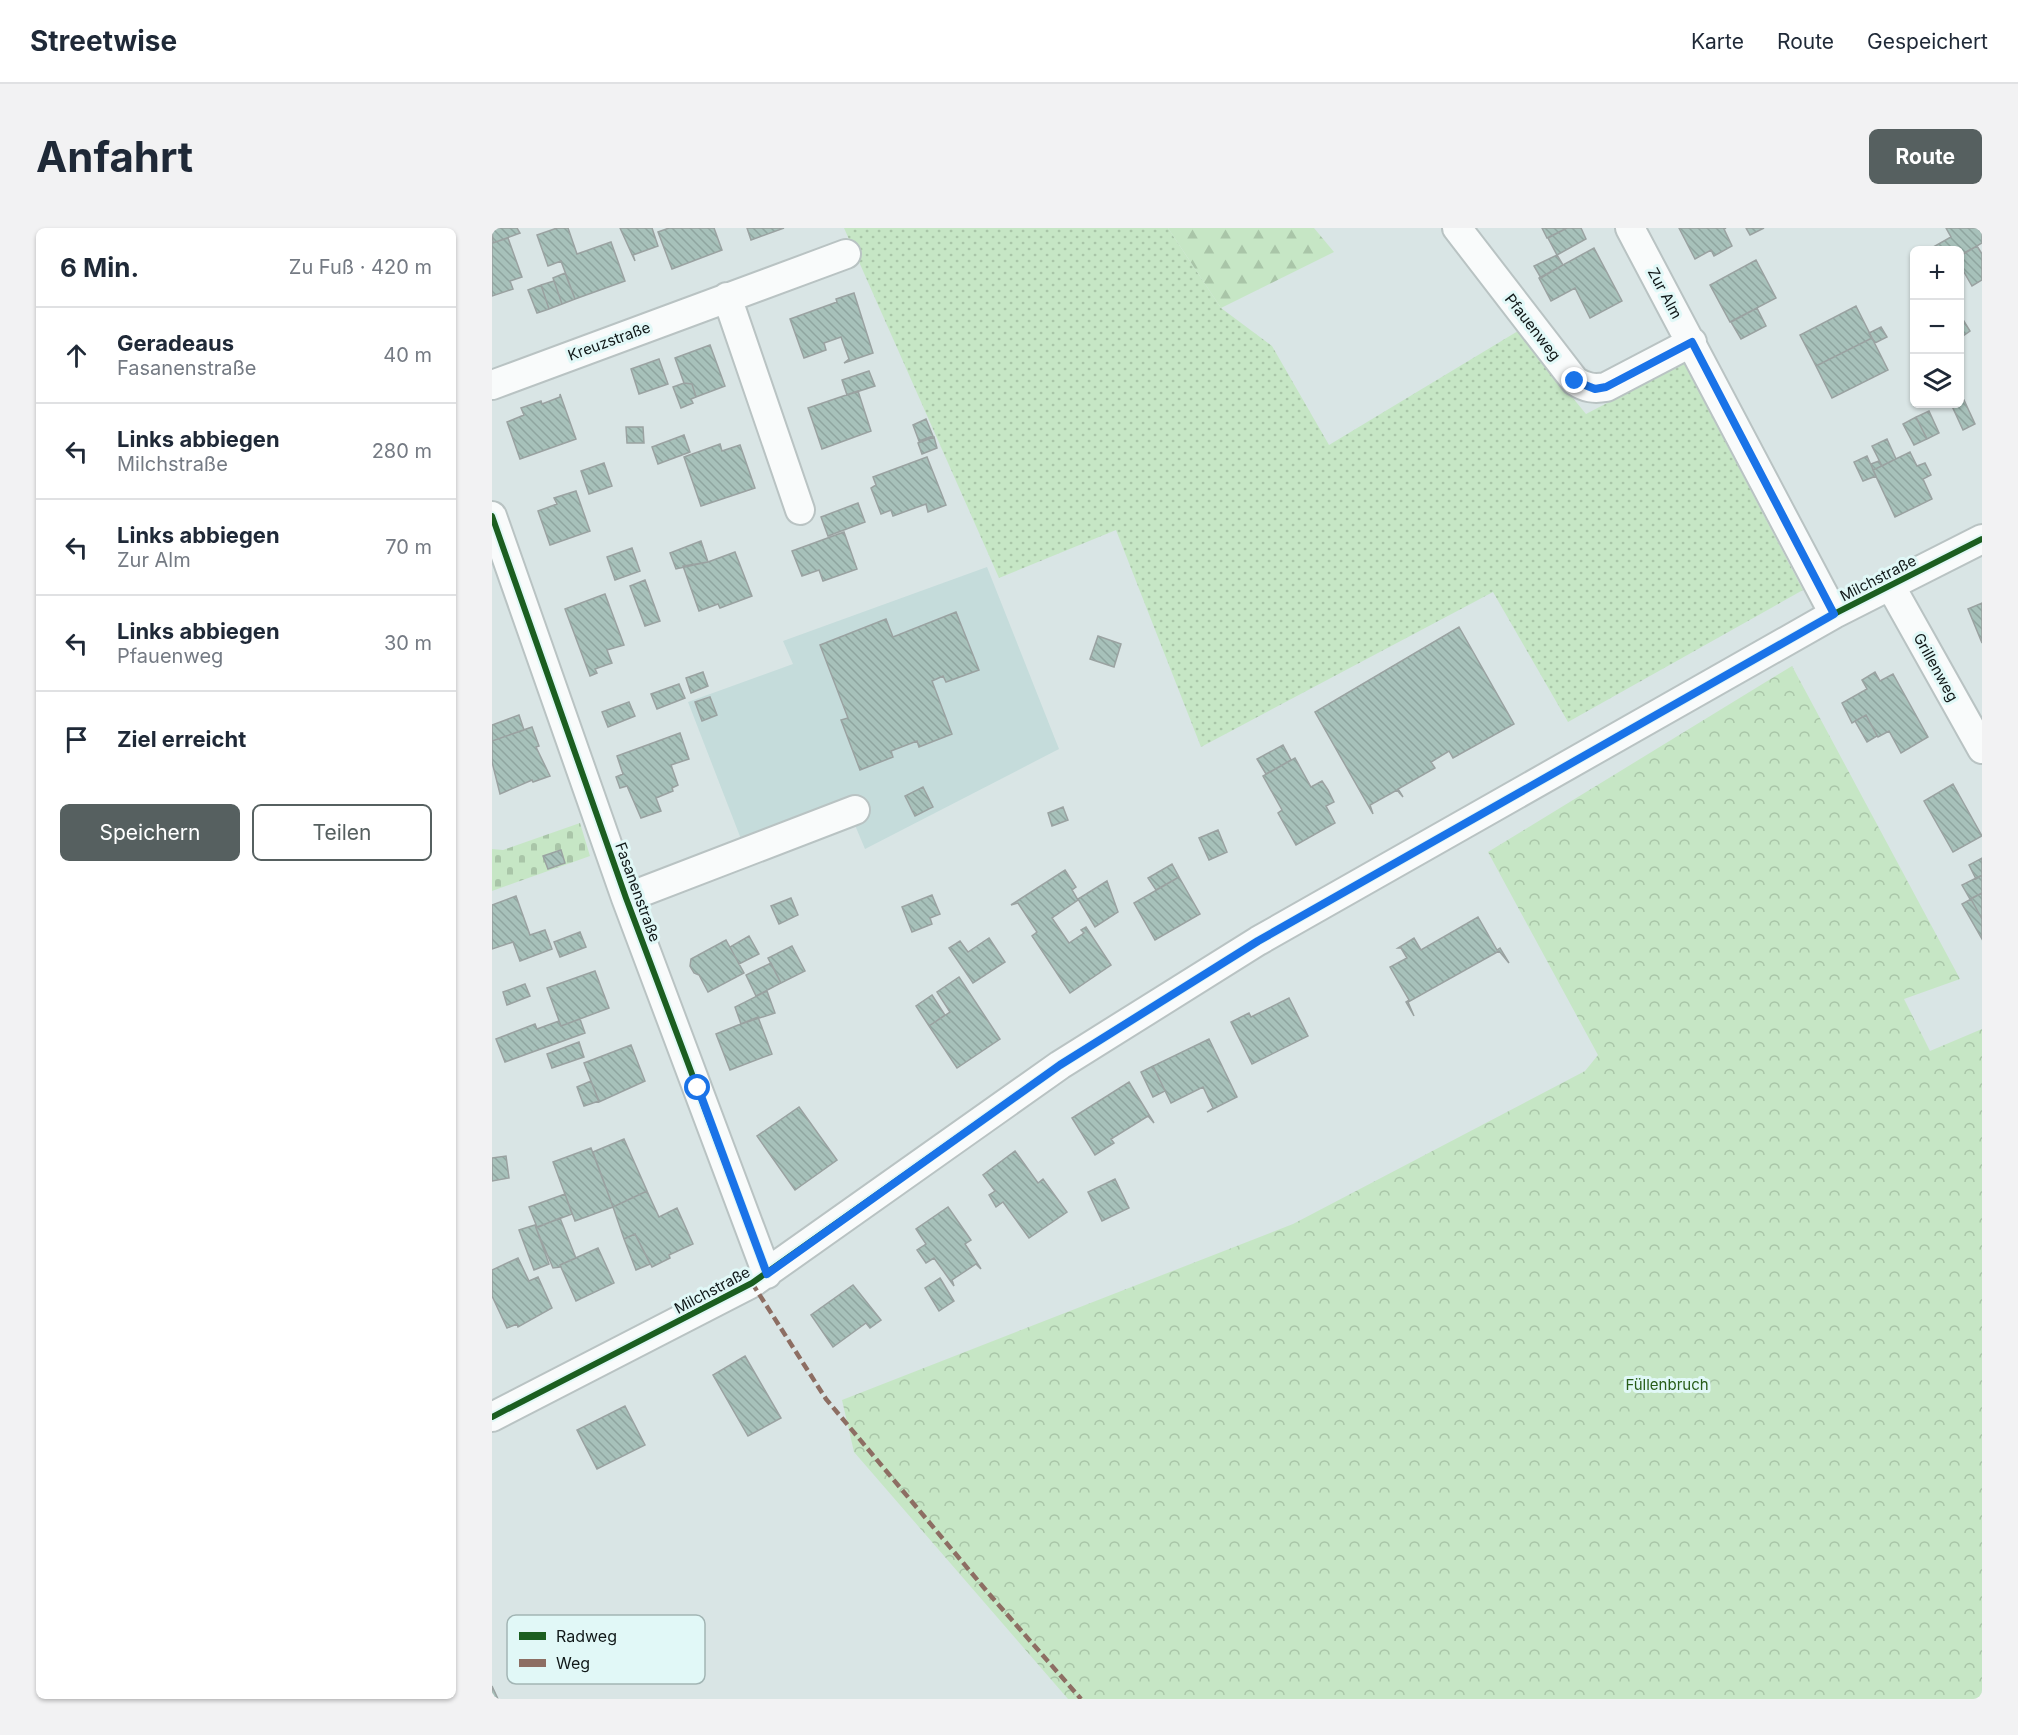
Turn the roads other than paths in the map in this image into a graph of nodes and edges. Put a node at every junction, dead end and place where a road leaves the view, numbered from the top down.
1 (1456, 228) edge
2 (1630, 228) edge
3 (846, 254) dead end
4 (727, 297) junction
5 (1692, 342) junction
6 (492, 385) edge
7 (800, 510) dead end
8 (492, 516) edge
9 (1982, 539) edge
10 (1890, 585) junction
11 (1834, 614) junction
12 (1982, 749) edge
13 (855, 810) dead end
14 (626, 898) junction
15 (767, 1274) junction
16 (492, 1417) edge

1 - 5 street, Pfauenweg
2 - 5 street, Zur Alm
3 - 4 street, Kreuzstraße
4 - 6 street, Kreuzstraße
4 - 7 street
5 - 11 street, Zur Alm
8 - 14 street, Fasanenstraße
9 - 10 street, Milchstraße
10 - 11 street, Milchstraße
10 - 12 street, Grillenweg
11 - 15 street, Milchstraße
13 - 14 street, Fasanenstraße
14 - 15 street, Fasanenstraße
15 - 16 street, Milchstraße

